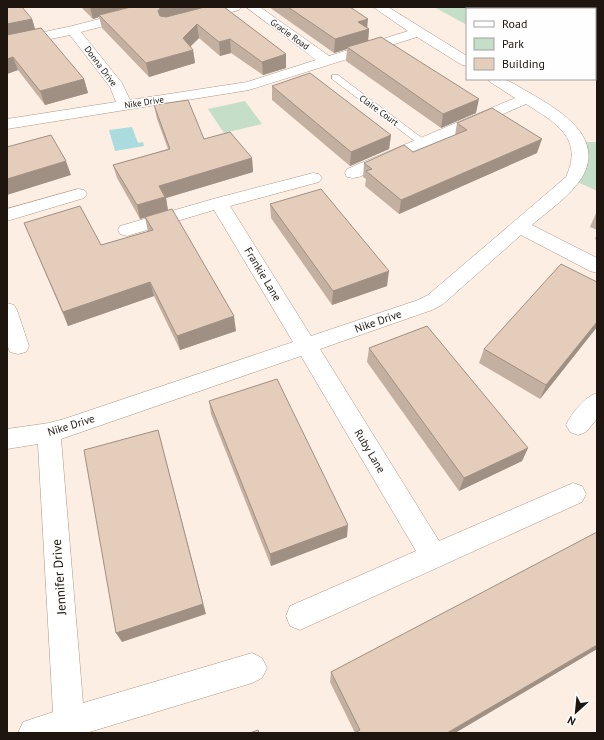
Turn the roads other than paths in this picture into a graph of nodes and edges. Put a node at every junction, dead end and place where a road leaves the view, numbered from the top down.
1 (235, 7) edge
2 (252, 7) edge
3 (379, 7) edge
4 (139, 13) edge
5 (183, 21) edge
6 (74, 30) junction
7 (418, 32) junction
8 (7, 44) edge
9 (327, 61) junction
10 (466, 61) edge
11 (335, 77) dead end
12 (497, 80) edge
13 (527, 98) junction
14 (125, 105) junction
15 (7, 124) edge
16 (423, 143) junction
17 (353, 173) dead end
18 (313, 178) dead end
19 (78, 194) dead end
20 (219, 202) junction
21 (7, 215) edge
22 (520, 227) junction
23 (127, 230) dead end
24 (597, 266) edge
25 (7, 310) edge
26 (18, 346) dead end
27 (306, 346) junction
28 (597, 402) edge
29 (578, 426) dead end
30 (49, 433) junction
31 (7, 439) edge
32 (574, 494) dead end
33 (434, 556) junction
34 (300, 616) dead end
35 (252, 668) dead end
36 (69, 722) junction
37 (34, 733) edge

1 - 5 street
2 - 9 street, Gracie Road
3 - 7 street
4 - 6 street
6 - 8 street
6 - 14 street, Donna Drive
7 - 9 street, Nike Drive
7 - 10 street
9 - 14 street, Nike Drive
11 - 16 lane, Claire Court
12 - 13 street, Nike Drive
13 - 16 street
13 - 22 street, Nike Drive
14 - 15 street, Nike Drive
16 - 17 street
18 - 20 street
19 - 21 street
20 - 23 street
20 - 27 street, Frankie Lane
22 - 24 street
22 - 27 street, Nike Drive
25 - 26 street
27 - 30 street, Nike Drive
27 - 33 street, Ruby Lane
28 - 29 street
30 - 31 street, Nike Drive
30 - 36 street, Jennifer Drive
32 - 33 street
33 - 34 street
35 - 36 street
36 - 37 street

